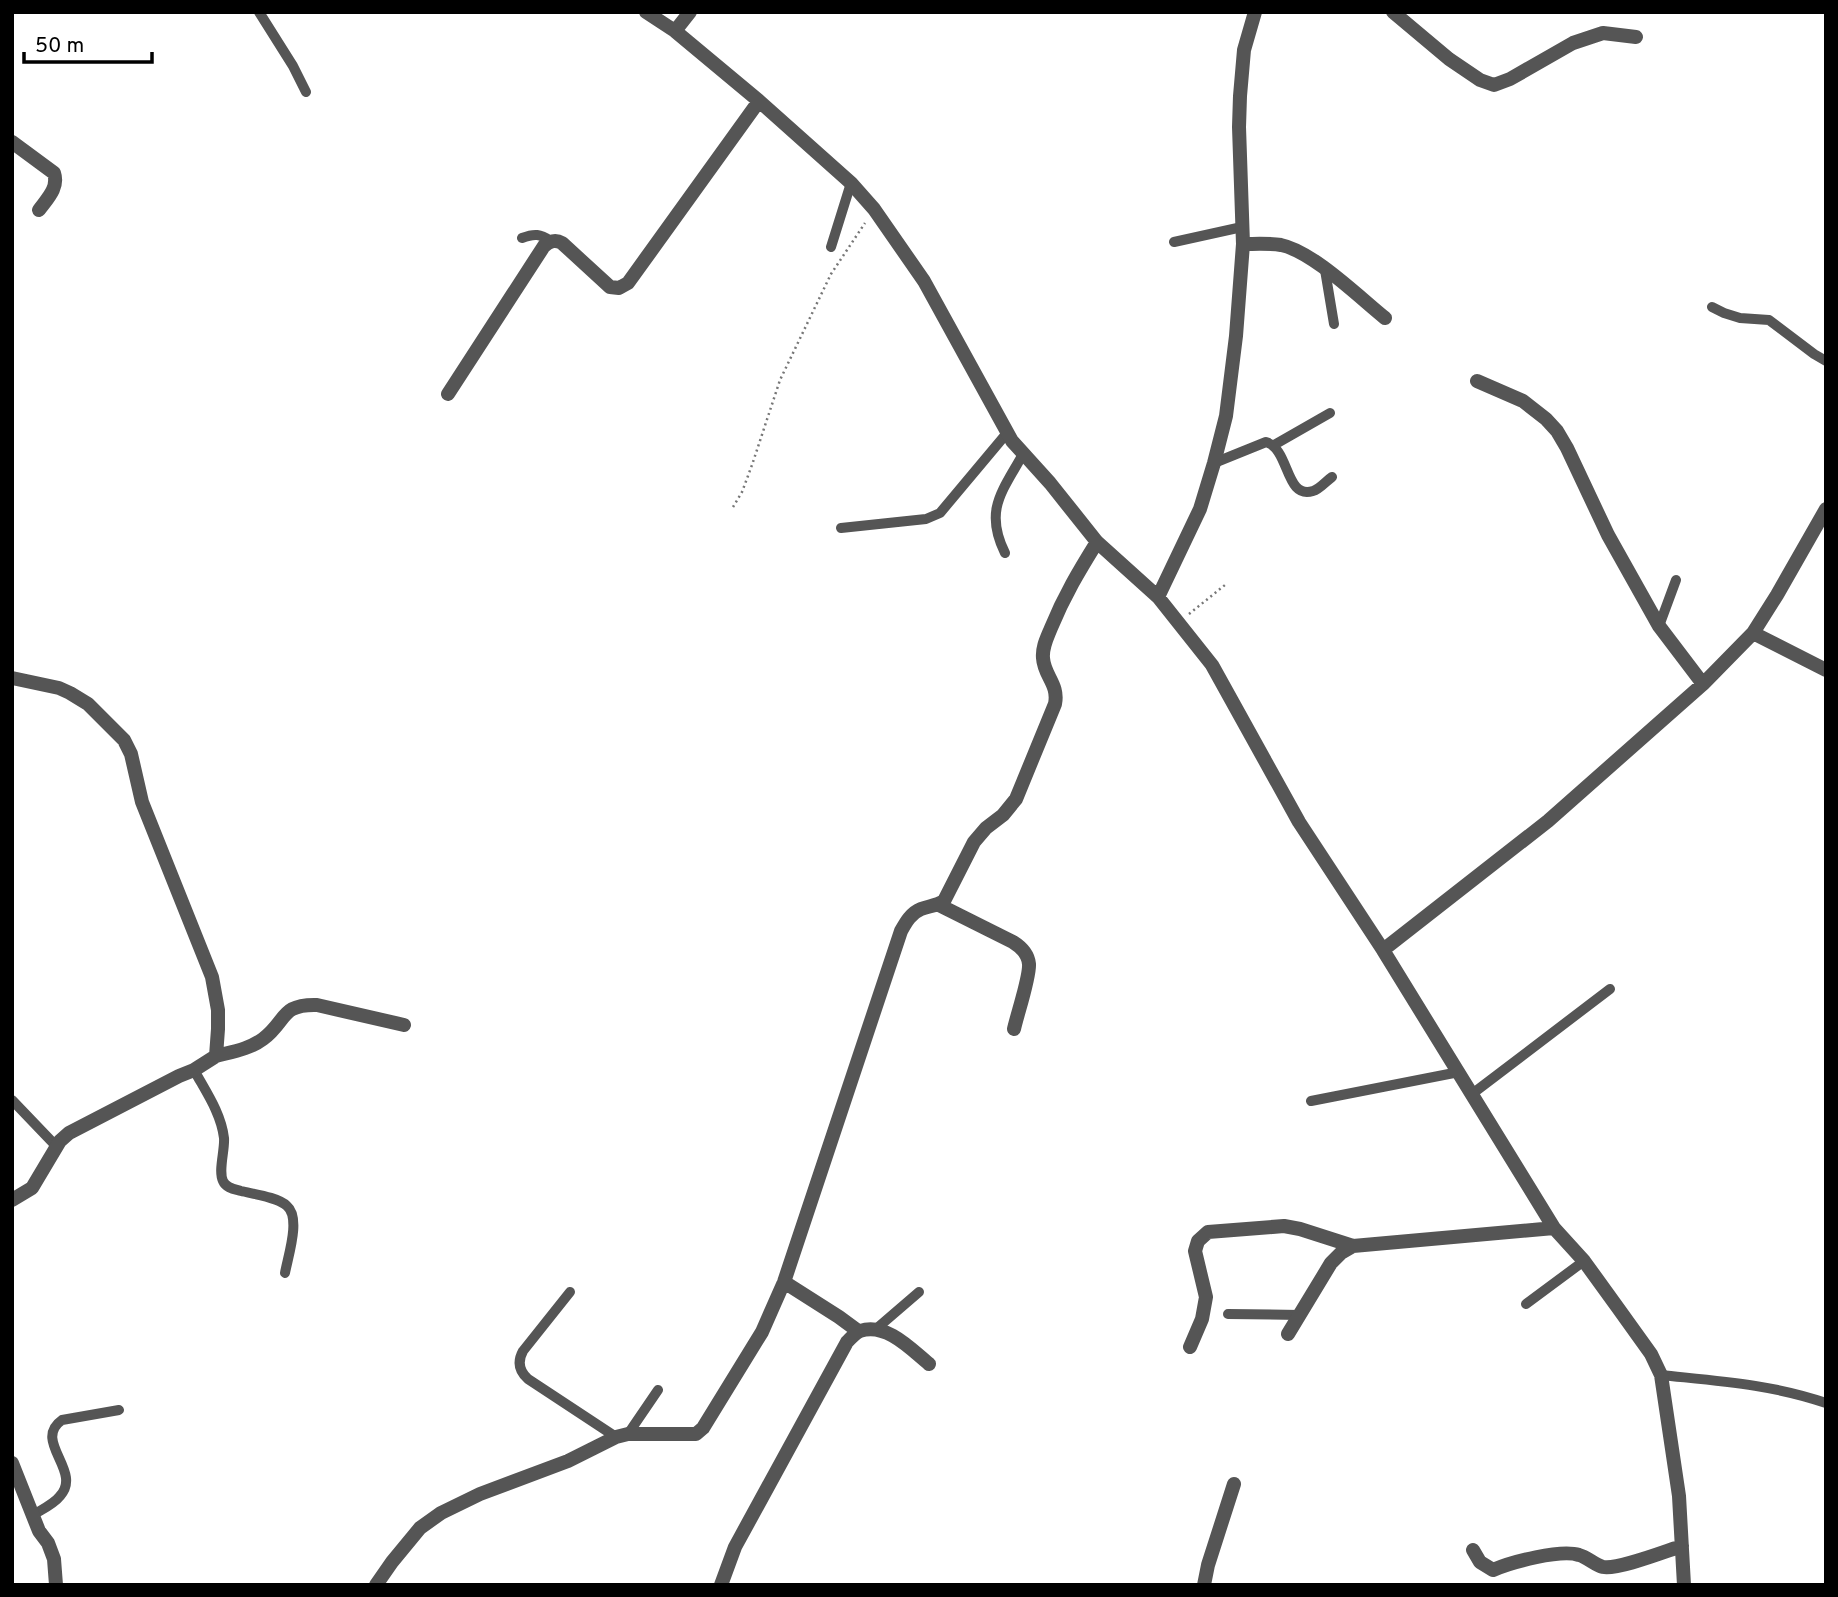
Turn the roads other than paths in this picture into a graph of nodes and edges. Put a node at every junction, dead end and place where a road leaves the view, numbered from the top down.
1 (259, 12) edge
2 (646, 12) edge
3 (690, 12) edge
4 (1255, 12) edge
5 (1393, 12) edge
6 (675, 31) junction
7 (1636, 37) dead end
8 (306, 92) dead end
9 (759, 101) junction
10 (12, 142) edge
11 (851, 183) junction
12 (39, 210) dead end
13 (1242, 227) junction
14 (522, 238) dead end
15 (551, 241) junction
16 (1174, 242) dead end
17 (1242, 244) junction
18 (831, 247) dead end
19 (1325, 270) junction
20 (1712, 307) dead end
21 (1385, 318) dead end
22 (1334, 324) dead end
23 (1826, 360) edge
24 (1477, 381) dead end
25 (448, 394) dead end
26 (1329, 413) dead end
27 (1007, 433) junction
28 (1274, 445) junction
29 (1023, 454) junction
30 (1214, 463) junction
31 (1332, 477) dead end
32 (1826, 509) edge
33 (841, 528) dead end
34 (1097, 542) junction
35 (1004, 553) dead end
36 (1676, 580) dead end
37 (1158, 597) junction
38 (1660, 626) junction
39 (1753, 633) junction
40 (1826, 670) edge
41 (12, 678) edge
42 (1703, 684) junction
43 (939, 905) junction
44 (1383, 950) junction
45 (1610, 989) dead end
46 (404, 1025) dead end
47 (1014, 1030) dead end
48 (216, 1056) junction
49 (194, 1070) junction
50 (1459, 1072) junction
51 (1472, 1094) junction
52 (12, 1100) edge
53 (1311, 1101) dead end
54 (57, 1147) junction
55 (12, 1200) edge
56 (1555, 1228) junction
57 (1353, 1246) junction
58 (1584, 1261) junction
59 (285, 1273) dead end
60 (784, 1282) junction
61 (570, 1292) dead end
62 (919, 1292) dead end
63 (1526, 1304) dead end
64 (1227, 1314) dead end
65 (1300, 1315) junction
66 (876, 1329) junction
67 (858, 1331) junction
68 (1289, 1334) dead end
69 (1190, 1347) dead end
70 (929, 1364) dead end
71 (1661, 1376) junction
72 (658, 1390) dead end
73 (1826, 1403) edge
74 (120, 1410) dead end
75 (622, 1435) junction
76 (12, 1464) edge
77 (1234, 1483) dead end
78 (33, 1515) junction
79 (1682, 1546) junction
80 (1473, 1550) dead end
81 (56, 1585) edge
82 (376, 1585) edge
83 (721, 1585) edge
84 (1204, 1585) edge
85 (1684, 1585) edge

1 - 8 lane
2 - 6 street
3 - 6 street
4 - 13 street
5 - 7 street
6 - 9 street
9 - 11 street
9 - 15 street
10 - 12 street
11 - 18 lane
11 - 27 street
13 - 16 lane
13 - 17 street
14 - 15 lane
15 - 25 street
17 - 19 street
17 - 30 street
19 - 21 street
19 - 22 lane
20 - 23 lane
24 - 38 street
26 - 28 lane
27 - 29 street
27 - 33 lane
28 - 30 lane
28 - 31 lane
29 - 34 street
29 - 35 lane
30 - 37 street
32 - 39 street
34 - 37 street
34 - 43 street
36 - 38 lane
37 - 44 street
38 - 42 street
39 - 40 street
39 - 42 street
41 - 48 street
42 - 44 street
43 - 47 street
43 - 60 street
44 - 50 street
45 - 51 lane
46 - 48 street
48 - 49 street
49 - 54 street
49 - 59 lane
50 - 51 street
50 - 53 lane
51 - 56 street
52 - 54 lane
54 - 55 street
56 - 57 street
56 - 58 street
57 - 65 street
57 - 69 street
58 - 63 lane
58 - 71 street
60 - 67 street
60 - 75 street
61 - 75 lane
62 - 66 lane
64 - 65 lane
65 - 68 street
66 - 67 street
66 - 70 street
67 - 83 street
71 - 73 lane
71 - 79 street
72 - 75 lane
74 - 78 lane
75 - 82 street
76 - 78 street
77 - 84 street
78 - 81 street
79 - 80 street
79 - 85 street

